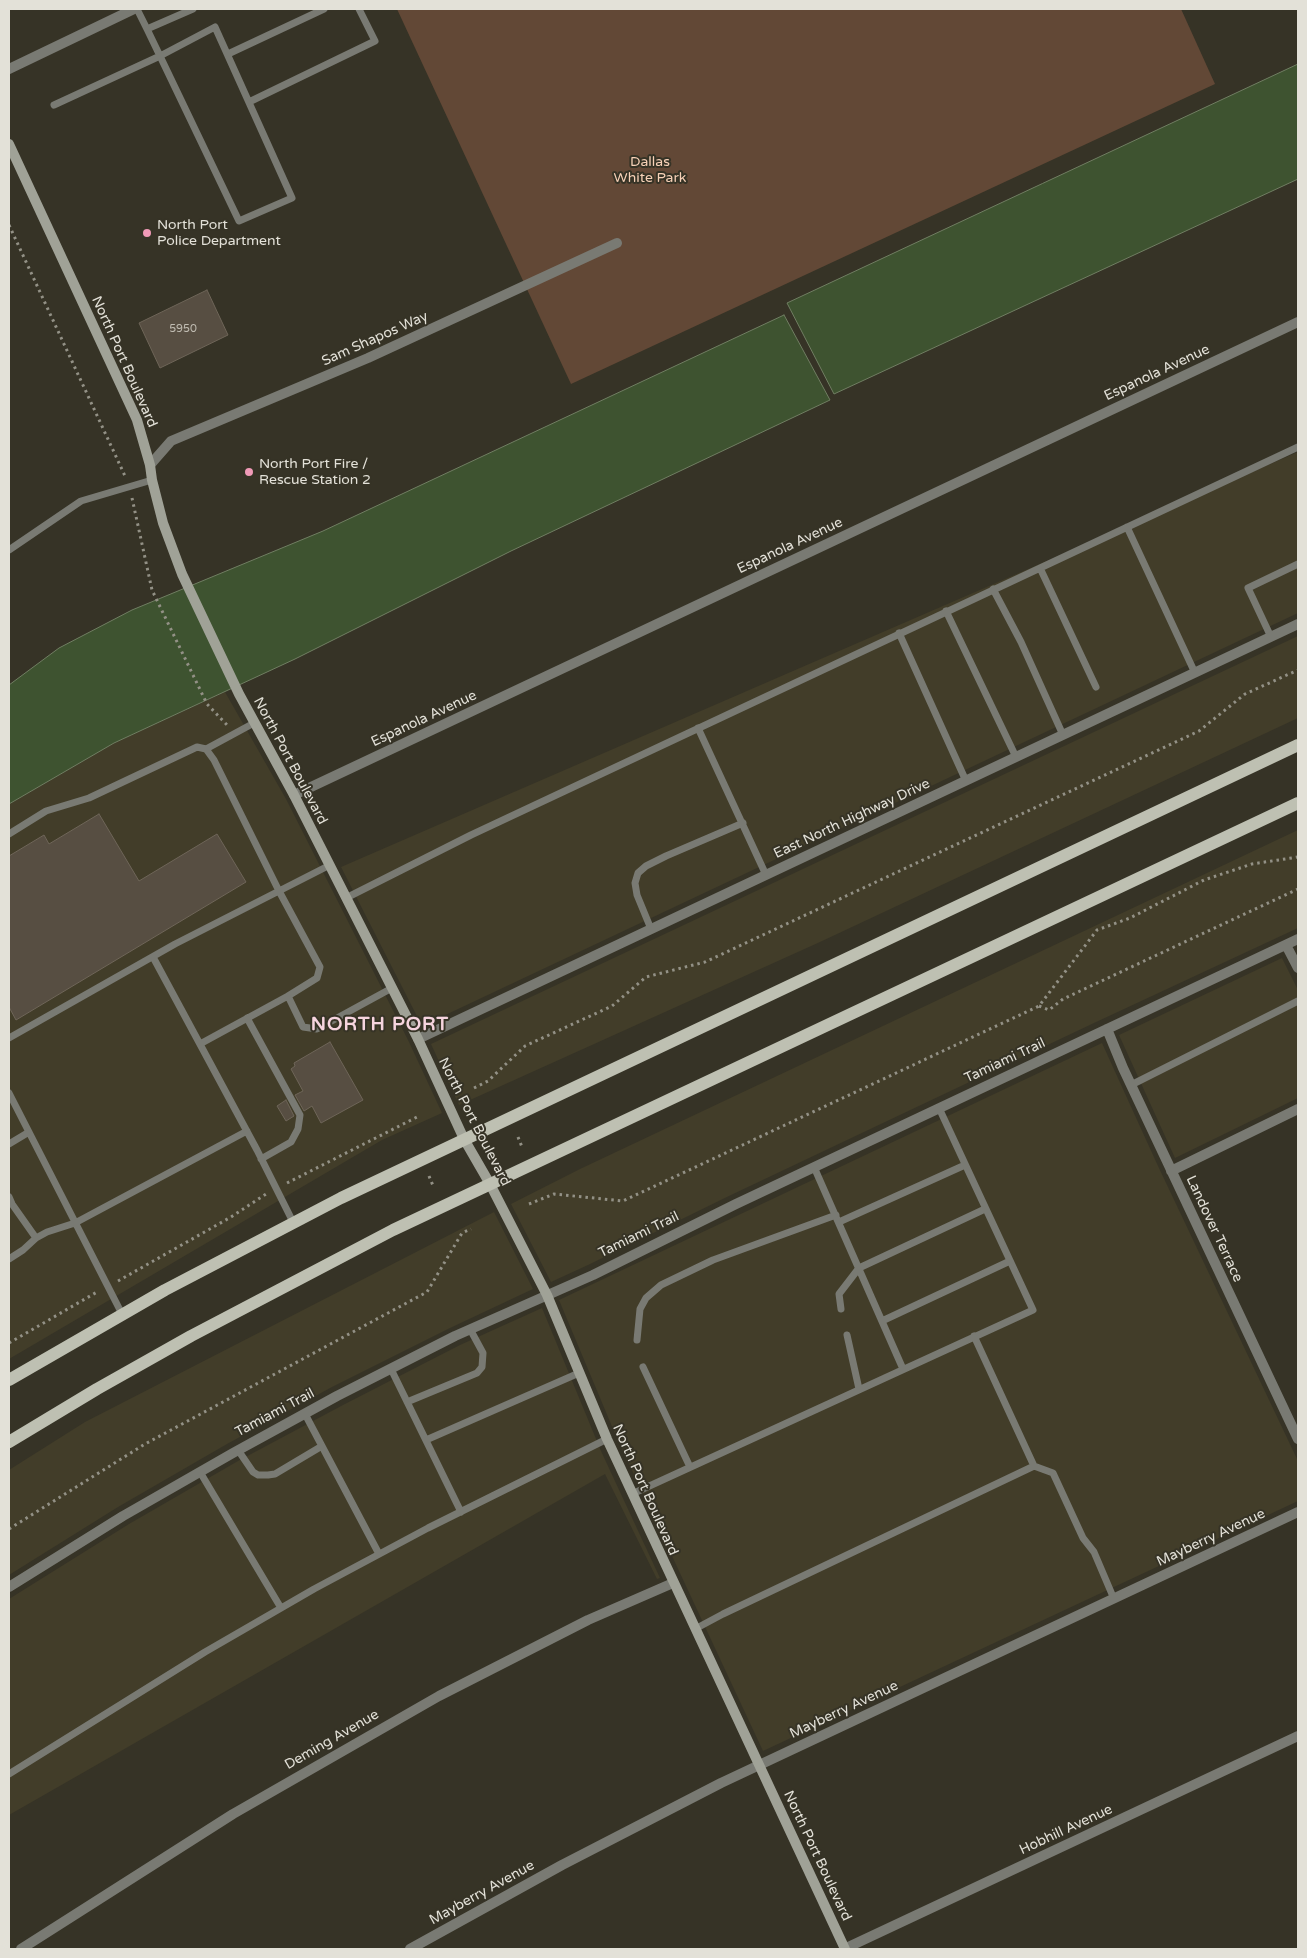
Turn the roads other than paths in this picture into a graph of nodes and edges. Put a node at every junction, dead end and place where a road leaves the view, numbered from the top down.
1 (136, 9) edge
2 (193, 9) edge
3 (324, 9) edge
4 (359, 9) edge
5 (147, 29) junction
6 (228, 54) junction
7 (160, 56) junction
8 (9, 69) edge
9 (249, 102) junction
10 (54, 105) dead end
11 (9, 144) edge
12 (617, 243) dead end
13 (1298, 322) edge
14 (1298, 447) edge
15 (150, 465) junction
16 (152, 480) junction
17 (1127, 527) junction
18 (9, 550) edge
19 (1298, 564) edge
20 (1040, 568) junction
21 (993, 589) junction
22 (946, 611) junction
23 (1298, 624) edge
24 (899, 633) junction
25 (1271, 637) junction
26 (1195, 673) junction
27 (1096, 687) dead end
28 (254, 723) junction
29 (698, 728) junction
30 (1063, 735) junction
31 (1298, 745) edge
32 (206, 749) junction
33 (1016, 757) junction
34 (966, 781) junction
35 (294, 795) junction
36 (1298, 803) edge
37 (743, 823) junction
38 (9, 834) edge
39 (330, 865) junction
40 (766, 875) junction
41 (279, 891) junction
42 (346, 898) junction
43 (651, 929) junction
44 (1298, 939) edge
45 (1286, 945) junction
46 (153, 957) junction
47 (1298, 968) edge
48 (392, 988) junction
49 (288, 996) junction
50 (1298, 1001) edge
51 (247, 1018) junction
52 (1106, 1029) junction
53 (9, 1038) edge
54 (418, 1039) junction
55 (200, 1044) junction
56 (1131, 1085) junction
57 (9, 1093) edge
58 (939, 1108) junction
59 (1298, 1109) edge
60 (247, 1131) junction
61 (29, 1132) junction
62 (464, 1138) junction
63 (9, 1144) edge
64 (261, 1159) junction
65 (965, 1165) junction
66 (814, 1167) junction
67 (1171, 1171) junction
68 (490, 1184) junction
69 (9, 1197) edge
70 (985, 1209) junction
71 (837, 1218) junction
72 (293, 1222) junction
73 (75, 1223) junction
74 (36, 1238) junction
75 (9, 1258) edge
76 (1010, 1261) junction
77 (859, 1268) junction
78 (547, 1294) junction
79 (842, 1309) dead end
80 (122, 1314) junction
81 (882, 1321) junction
82 (470, 1329) junction
83 (847, 1335) dead end
84 (974, 1336) junction
85 (637, 1340) dead end
86 (643, 1367) dead end
87 (391, 1369) junction
88 (904, 1369) junction
89 (579, 1373) junction
90 (9, 1380) edge
91 (859, 1389) junction
92 (407, 1402) junction
93 (305, 1414) junction
94 (607, 1439) junction
95 (1298, 1439) edge
96 (426, 1440) junction
97 (9, 1442) edge
98 (322, 1446) junction
99 (238, 1450) junction
100 (1034, 1466) junction
101 (690, 1467) junction
102 (200, 1472) junction
103 (632, 1494) junction
104 (461, 1512) junction
105 (1298, 1512) edge
106 (379, 1554) junction
107 (672, 1583) junction
108 (9, 1587) edge
109 (1114, 1599) junction
110 (281, 1608) junction
111 (694, 1629) junction
112 (1298, 1736) edge
113 (758, 1764) junction
114 (9, 1774) edge
115 (21, 1949) edge
116 (410, 1949) edge
117 (845, 1949) edge

1 - 5 lane
1 - 8 street
2 - 5 lane
3 - 6 lane
4 - 9 lane
5 - 7 lane
6 - 7 lane
6 - 9 lane
7 - 9 lane
7 - 10 lane
11 - 15 street, North Port Boulevard
12 - 15 street, Sam Shapos Way
13 - 35 street, Espanola Avenue
14 - 17 lane
15 - 16 street, North Port Boulevard
16 - 18 lane
16 - 28 street, North Port Boulevard
17 - 20 lane
17 - 26 lane
19 - 25 lane
20 - 21 lane
20 - 27 lane
21 - 22 lane
21 - 30 lane
22 - 24 lane
22 - 33 lane
23 - 25 street, East North Highway Drive
24 - 29 lane
24 - 34 lane
25 - 26 street, East North Highway Drive
26 - 30 street, East North Highway Drive
28 - 32 lane
28 - 35 street, North Port Boulevard
29 - 37 lane
29 - 42 lane
30 - 33 street, East North Highway Drive
31 - 62 main road
32 - 38 lane
32 - 41 lane
33 - 34 street, East North Highway Drive
34 - 40 street, East North Highway Drive
35 - 39 street, North Port Boulevard
36 - 68 main road
37 - 40 lane
37 - 43 lane
39 - 41 lane
39 - 42 street, North Port Boulevard
40 - 43 street, East North Highway Drive
41 - 46 lane
41 - 49 lane
42 - 48 street, North Port Boulevard
43 - 54 street, East North Highway Drive
44 - 45 street, Tamiami Trail
45 - 47 street
45 - 52 street, Tamiami Trail
46 - 53 lane
46 - 55 lane
48 - 49 lane
48 - 54 street, North Port Boulevard
49 - 51 lane
50 - 56 lane
51 - 55 lane
51 - 64 lane
52 - 56 street, Landover Terrace
52 - 58 street, Tamiami Trail
54 - 62 street, North Port Boulevard
55 - 60 lane
56 - 67 street, Landover Terrace
57 - 61 lane
58 - 65 lane
58 - 66 street, Tamiami Trail
59 - 67 street
60 - 64 lane
60 - 73 lane
61 - 63 lane
61 - 73 lane
62 - 68 street, North Port Boulevard
62 - 72 main road
64 - 72 lane
65 - 70 lane
65 - 71 lane
66 - 71 lane
66 - 78 street, Tamiami Trail
67 - 95 street, Landover Terrace
68 - 78 street, North Port Boulevard
68 - 97 main road
69 - 74 lane
70 - 76 lane
70 - 77 lane
71 - 77 lane
71 - 85 lane
72 - 80 main road
73 - 74 lane
73 - 80 lane
74 - 75 lane
76 - 81 lane
76 - 84 lane
77 - 79 lane
77 - 81 lane
78 - 82 street, Tamiami Trail
78 - 89 street, North Port Boulevard
80 - 90 main road
81 - 88 lane
82 - 87 street, Tamiami Trail
82 - 92 lane
83 - 91 lane
84 - 88 lane
84 - 100 lane
86 - 101 lane
87 - 92 lane
87 - 93 street, Tamiami Trail
88 - 91 lane
89 - 94 street, North Port Boulevard
89 - 96 lane
91 - 101 lane
92 - 96 lane
93 - 98 lane
93 - 99 street, Tamiami Trail
94 - 103 street, North Port Boulevard
94 - 104 lane
96 - 104 lane
98 - 99 lane
98 - 106 lane
99 - 102 street, Tamiami Trail
100 - 109 lane
100 - 111 lane
101 - 103 lane
102 - 108 street, Tamiami Trail
102 - 110 lane
103 - 107 street, North Port Boulevard
104 - 106 lane
105 - 109 street, Mayberry Avenue
106 - 110 lane
107 - 111 street, North Port Boulevard
107 - 115 street, Deming Avenue
109 - 113 street, Mayberry Avenue
110 - 114 lane
111 - 113 street, North Port Boulevard
112 - 117 street, Hobhill Avenue
113 - 116 street, Mayberry Avenue
113 - 117 street, North Port Boulevard

